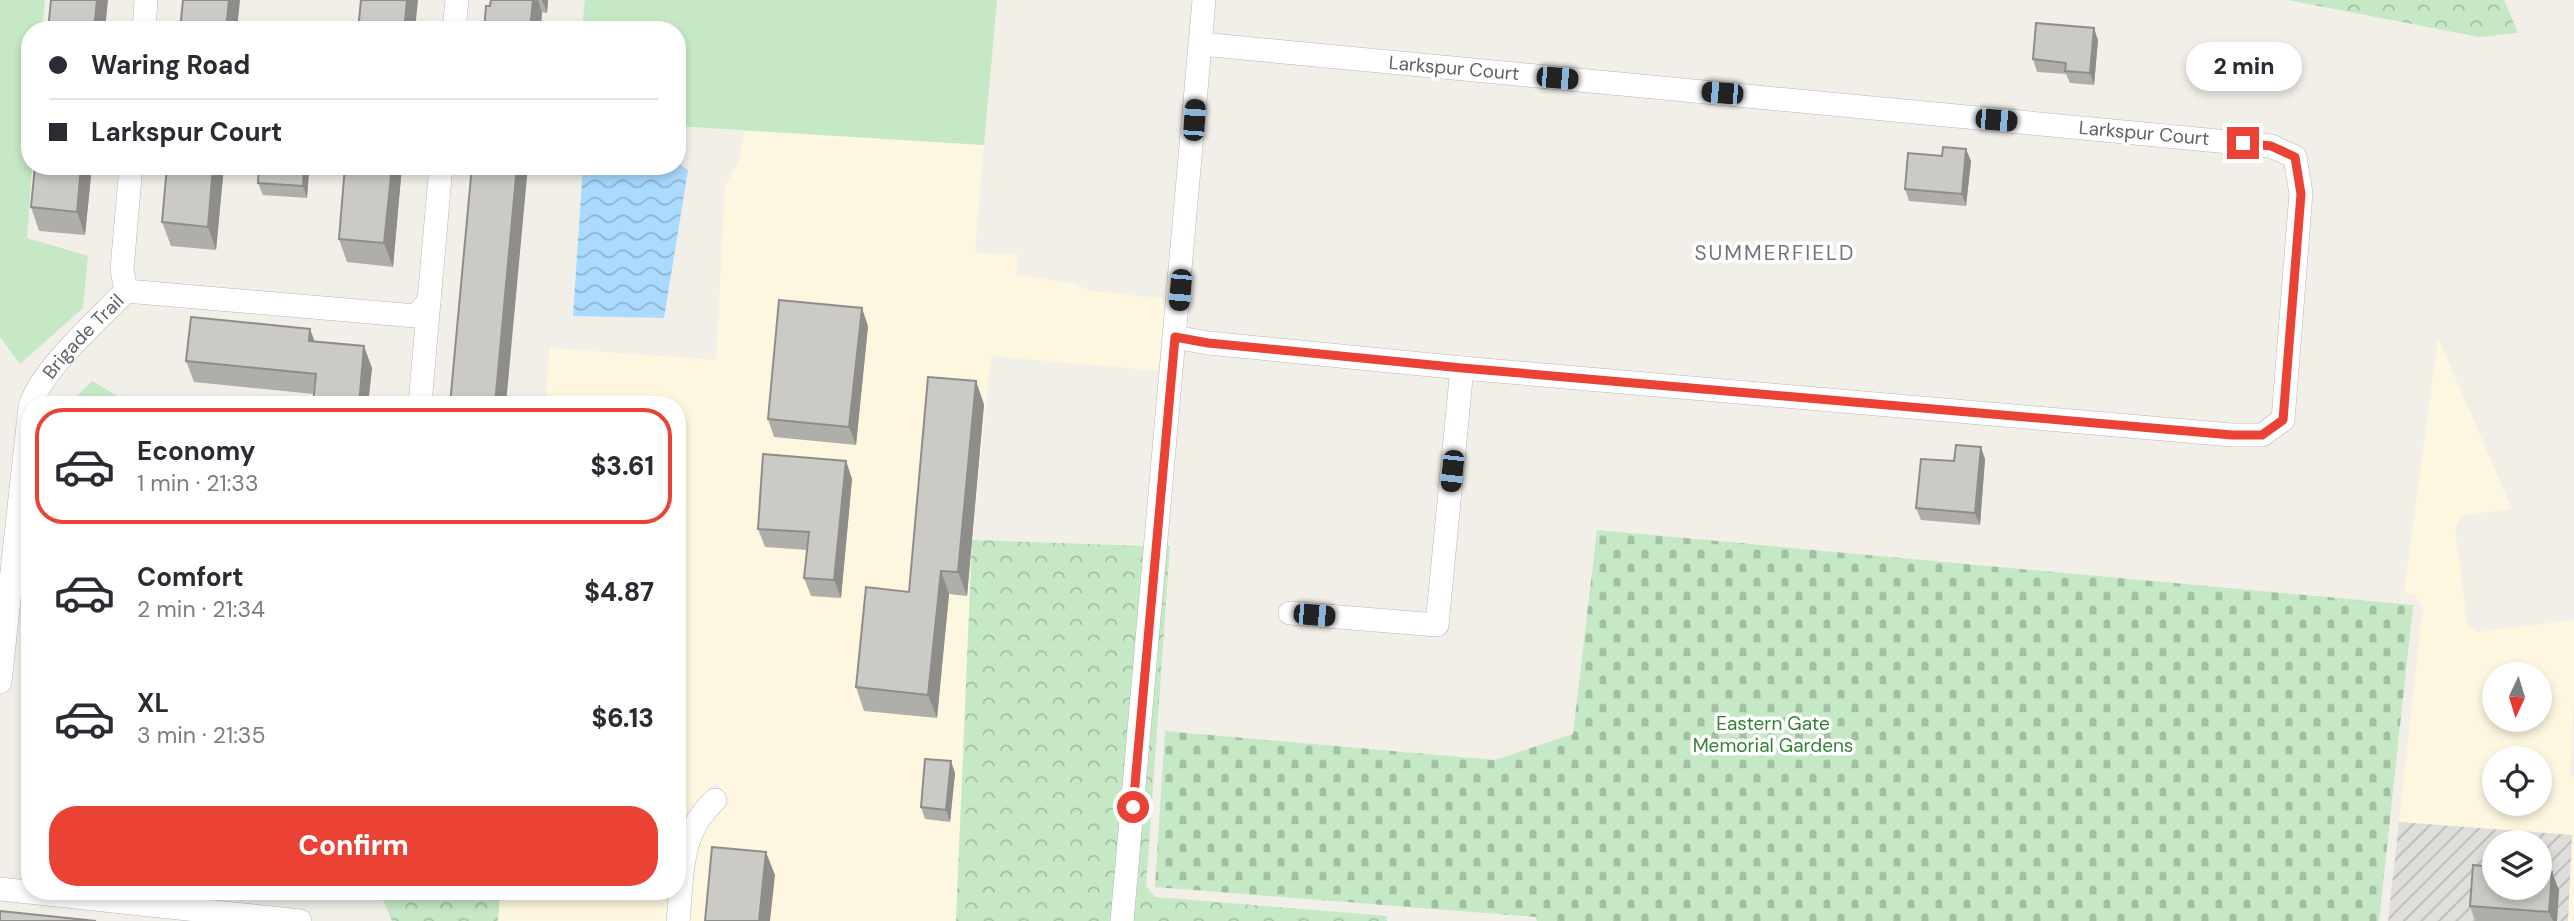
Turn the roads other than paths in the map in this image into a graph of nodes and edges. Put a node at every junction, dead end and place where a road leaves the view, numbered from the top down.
1 (146, 0) edge
2 (457, 0) edge
3 (1204, 0) edge
4 (145, 21) edge
5 (455, 21) edge
6 (1200, 44) junction
7 (130, 175) edge
8 (440, 175) edge
9 (126, 291) junction
10 (429, 301) junction
11 (1175, 337) junction
12 (1462, 368) junction
13 (34, 396) edge
14 (421, 396) edge
15 (21, 489) edge
16 (1290, 612) dead end
17 (0, 682) edge
18 (715, 800) dead end
19 (686, 850) edge
20 (0, 889) edge
21 (21, 891) edge
22 (103, 900) edge
23 (680, 900) edge
24 (300, 921) edge
25 (678, 921) edge
26 (1122, 921) edge

1 - 4 street
2 - 5 street
3 - 6 street
6 - 11 street
6 - 12 street, Larkspur Court
7 - 9 street, Brigade Trail
8 - 10 street
9 - 10 street
9 - 13 street, Brigade Trail
10 - 14 street
11 - 12 street, Larkspur Court
11 - 26 street
12 - 16 street
15 - 17 street, Brigade Trail
18 - 19 street
20 - 21 street
22 - 24 street
23 - 25 street

